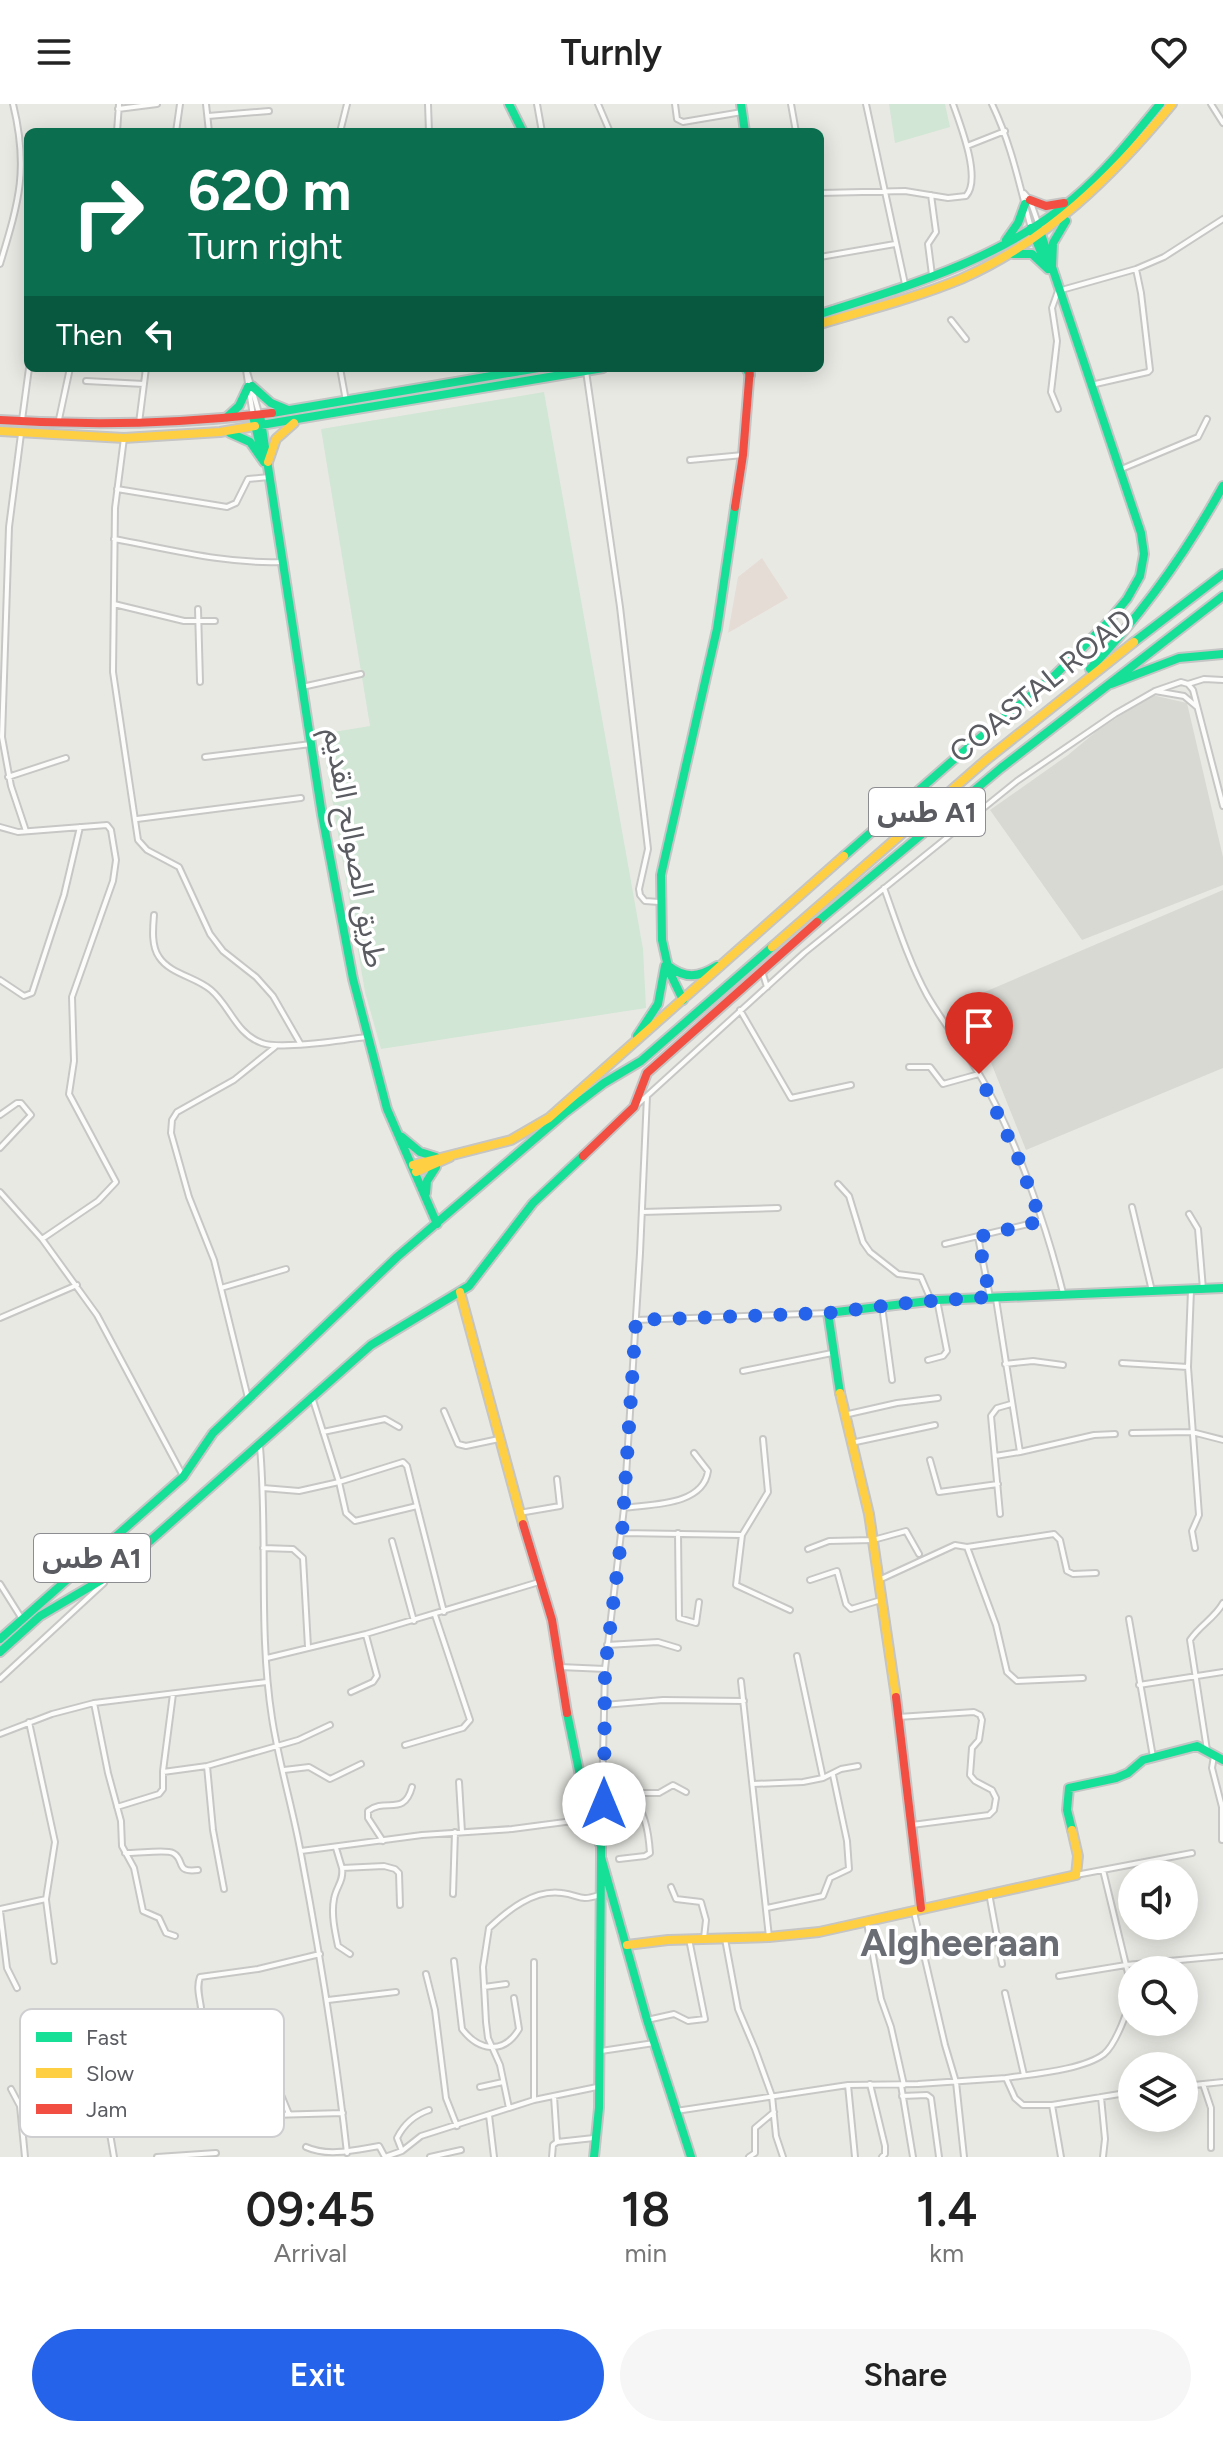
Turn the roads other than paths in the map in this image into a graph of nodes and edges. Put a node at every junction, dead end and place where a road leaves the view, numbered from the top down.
1 (13, 104) edge
2 (157, 104) edge
3 (178, 104) edge
4 (206, 104) edge
5 (347, 104) edge
6 (428, 104) edge
7 (509, 104) edge
8 (537, 104) edge
9 (598, 104) edge
10 (675, 104) edge
11 (791, 104) edge
12 (866, 104) edge
13 (953, 104) edge
14 (992, 104) edge
15 (1172, 104) edge
16 (1211, 104) edge
17 (1157, 105) edge
18 (118, 106) edge
19 (742, 108) edge
20 (269, 111) dead end
21 (208, 116) junction
22 (1223, 123) edge
23 (117, 128) edge
24 (176, 128) edge
25 (209, 128) edge
26 (341, 128) edge
27 (429, 128) edge
28 (521, 128) edge
29 (541, 128) edge
30 (608, 128) edge
31 (744, 128) edge
32 (795, 128) edge
33 (1005, 131) junction
34 (967, 146) junction
35 (884, 190) junction
36 (21, 191) junction
37 (24, 191) edge
38 (824, 193) edge
39 (931, 195) junction
40 (1026, 199) junction
41 (1076, 202) junction
42 (1223, 219) edge
43 (1034, 226) junction
44 (1038, 236) junction
45 (895, 244) junction
46 (995, 250) junction
47 (824, 256) edge
48 (1004, 257) junction
49 (0, 264) edge
50 (1136, 269) junction
51 (1051, 271) junction
52 (932, 277) junction
53 (905, 287) junction
54 (1058, 291) junction
55 (824, 313) edge
56 (951, 320) dead end
57 (824, 323) edge
58 (966, 339) dead end
59 (28, 372) edge
60 (69, 372) edge
61 (146, 372) edge
62 (341, 372) edge
63 (509, 372) edge
64 (579, 372) edge
65 (597, 372) edge
66 (750, 372) edge
67 (86, 381) dead end
68 (144, 384) junction
69 (1091, 385) junction
70 (250, 386) junction
71 (346, 401) junction
72 (1058, 409) dead end
73 (291, 410) junction
74 (256, 416) junction
75 (1207, 419) dead end
76 (0, 420) edge
77 (224, 420) junction
78 (299, 420) junction
79 (21, 422) junction
80 (58, 424) junction
81 (139, 425) junction
82 (259, 426) junction
83 (0, 431) edge
84 (220, 432) junction
85 (21, 433) junction
86 (124, 438) junction
87 (743, 455) junction
88 (690, 460) dead end
89 (267, 468) junction
90 (1119, 470) junction
91 (1223, 486) edge
92 (117, 489) junction
93 (114, 539) junction
94 (283, 561) junction
95 (1223, 574) edge
96 (1223, 596) edge
97 (114, 604) junction
98 (198, 609) dead end
99 (215, 621) dead end
100 (197, 622) junction
101 (1223, 654) edge
102 (361, 674) dead end
103 (1223, 680) edge
104 (200, 682) dead end
105 (1188, 684) junction
106 (302, 687) junction
107 (1099, 688) junction
108 (1155, 691) junction
109 (1068, 692) junction
110 (1200, 713) junction
111 (311, 744) junction
112 (205, 757) dead end
113 (66, 758) dead end
114 (8, 777) junction
115 (1221, 791) edge
116 (301, 798) dead end
117 (1223, 806) edge
118 (137, 819) junction
119 (0, 827) edge
120 (80, 827) junction
121 (26, 831) junction
122 (884, 888) junction
123 (659, 902) junction
124 (154, 915) dead end
125 (737, 953) junction
126 (754, 962) junction
127 (665, 963) junction
128 (762, 971) junction
129 (0, 980) edge
130 (767, 987) junction
131 (683, 1000) junction
132 (740, 1010) junction
133 (366, 1037) junction
134 (300, 1043) junction
135 (275, 1047) junction
136 (629, 1048) junction
137 (909, 1067) dead end
138 (979, 1074) junction
139 (851, 1085) dead end
140 (647, 1096) junction
141 (634, 1107) junction
142 (0, 1115) edge
143 (397, 1132) junction
144 (0, 1148) edge
145 (437, 1161) junction
146 (414, 1168) junction
147 (838, 1184) dead end
148 (0, 1192) edge
149 (425, 1194) junction
150 (1132, 1207) dead end
151 (778, 1208) dead end
152 (642, 1212) junction
153 (1189, 1214) dead end
154 (1041, 1221) junction
155 (437, 1224) junction
156 (978, 1237) junction
157 (42, 1239) junction
158 (945, 1244) dead end
159 (286, 1269) dead end
160 (77, 1285) junction
161 (221, 1288) junction
162 (1223, 1288) edge
163 (1203, 1289) junction
164 (1191, 1290) junction
165 (1152, 1291) junction
166 (460, 1292) junction
167 (1063, 1294) junction
168 (993, 1296) junction
169 (934, 1300) junction
170 (882, 1306) junction
171 (828, 1313) junction
172 (0, 1318) edge
173 (636, 1320) junction
174 (832, 1353) junction
175 (928, 1360) dead end
176 (1122, 1363) dead end
177 (1005, 1364) junction
178 (1063, 1365) dead end
179 (1188, 1367) junction
180 (743, 1371) dead end
181 (892, 1380) dead end
182 (312, 1398) junction
183 (938, 1398) dead end
184 (248, 1399) junction
185 (1011, 1404) junction
186 (444, 1411) dead end
187 (844, 1415) junction
188 (935, 1425) dead end
189 (399, 1427) dead end
190 (323, 1432) junction
191 (1192, 1432) junction
192 (1132, 1433) dead end
193 (1115, 1434) dead end
194 (499, 1439) junction
195 (763, 1439) dead end
196 (1223, 1440) edge
197 (851, 1443) junction
198 (260, 1444) junction
199 (1020, 1452) junction
200 (694, 1453) dead end
201 (995, 1456) junction
202 (930, 1460) dead end
203 (183, 1477) junction
204 (557, 1479) dead end
205 (339, 1482) junction
206 (998, 1484) junction
207 (263, 1488) junction
208 (417, 1506) junction
209 (624, 1508) junction
210 (519, 1513) junction
211 (1000, 1514) dead end
212 (622, 1533) junction
213 (678, 1533) junction
214 (742, 1535) junction
215 (873, 1540) junction
216 (392, 1541) dead end
217 (967, 1547) junction
218 (263, 1548) junction
219 (1195, 1548) dead end
220 (808, 1549) dead end
221 (919, 1554) dead end
222 (115, 1572) junction
223 (1096, 1573) dead end
224 (810, 1580) dead end
225 (879, 1580) junction
226 (542, 1581) junction
227 (0, 1584) edge
228 (881, 1600) junction
229 (699, 1602) dead end
230 (1223, 1603) edge
231 (790, 1610) dead end
232 (444, 1612) junction
233 (435, 1615) junction
234 (22, 1619) junction
235 (1129, 1619) dead end
236 (414, 1621) junction
237 (366, 1634) junction
238 (1, 1637) edge
239 (607, 1645) junction
240 (308, 1647) junction
241 (678, 1648) dead end
242 (0, 1652) edge
243 (797, 1656) dead end
244 (266, 1658) junction
245 (560, 1667) junction
246 (605, 1669) junction
247 (1223, 1672) edge
248 (1195, 1677) junction
249 (1083, 1678) dead end
250 (0, 1679) edge
251 (741, 1681) dead end
252 (267, 1682) junction
253 (1139, 1685) junction
254 (351, 1692) dead end
255 (173, 1694) junction
256 (744, 1701) junction
257 (94, 1703) junction
258 (604, 1705) junction
259 (898, 1717) junction
260 (29, 1722) junction
261 (330, 1725) dead end
262 (0, 1734) edge
263 (278, 1745) junction
264 (405, 1745) dead end
265 (1215, 1755) edge
266 (1153, 1757) junction
267 (361, 1764) dead end
268 (207, 1766) junction
269 (858, 1766) dead end
270 (284, 1770) junction
271 (163, 1772) junction
272 (833, 1775) junction
273 (823, 1778) junction
274 (459, 1782) dead end
275 (753, 1784) junction
276 (412, 1787) dead end
277 (686, 1792) dead end
278 (604, 1793) junction
279 (604, 1804) junction
280 (117, 1807) junction
281 (589, 1819) junction
282 (912, 1825) junction
283 (455, 1832) junction
284 (462, 1832) junction
285 (1222, 1840) edge
286 (383, 1841) junction
287 (601, 1846) junction
288 (336, 1848) junction
289 (301, 1851) junction
290 (125, 1853) junction
291 (1192, 1853) dead end
292 (601, 1857) junction
293 (619, 1859) dead end
294 (342, 1868) junction
295 (198, 1870) dead end
296 (1103, 1870) junction
297 (1076, 1875) junction
298 (671, 1887) dead end
299 (224, 1889) dead end
300 (989, 1893) junction
301 (453, 1894) dead end
302 (601, 1894) junction
303 (46, 1899) junction
304 (400, 1905) dead end
305 (767, 1908) junction
306 (918, 1909) junction
307 (0, 1910) edge
308 (866, 1920) junction
309 (175, 1936) dead end
310 (769, 1937) junction
311 (704, 1938) junction
312 (689, 1939) junction
313 (725, 1939) junction
314 (627, 1945) junction
315 (320, 1954) junction
316 (350, 1954) dead end
317 (1124, 1956) edge
318 (1223, 1956) edge
319 (1198, 1958) edge
320 (54, 1961) dead end
321 (454, 1961) dead end
322 (534, 1962) dead end
323 (1002, 1964) dead end
324 (1118, 1966) edge
325 (426, 1974) dead end
326 (1059, 1976) dead end
327 (506, 1984) dead end
328 (17, 1988) dead end
329 (484, 1988) junction
330 (396, 1992) dead end
331 (1005, 1993) dead end
332 (514, 1998) dead end
333 (328, 2000) junction
334 (202, 2009) edge
335 (647, 2020) junction
336 (1118, 2029) edge
337 (654, 2043) junction
338 (493, 2048) junction
339 (600, 2051) junction
340 (1024, 2075) junction
341 (1006, 2078) junction
342 (503, 2082) junction
343 (956, 2082) junction
344 (1223, 2082) edge
345 (870, 2084) junction
346 (1203, 2084) junction
347 (848, 2085) junction
348 (902, 2085) junction
349 (1198, 2085) edge
350 (599, 2086) junction
351 (480, 2087) dead end
352 (11, 2089) dead end
353 (1118, 2094) edge
354 (554, 2096) junction
355 (772, 2096) junction
356 (902, 2096) junction
357 (1101, 2097) junction
358 (534, 2100) junction
359 (284, 2102) edge
360 (1052, 2105) junction
361 (20, 2106) edge
362 (509, 2108) junction
363 (429, 2110) dead end
364 (676, 2111) junction
365 (774, 2112) junction
366 (343, 2113) junction
367 (284, 2114) edge
368 (289, 2114) junction
369 (489, 2115) junction
370 (457, 2126) junction
371 (23, 2137) edge
372 (109, 2137) edge
373 (596, 2138) junction
374 (557, 2142) junction
375 (306, 2147) dead end
376 (1211, 2148) dead end
377 (461, 2150) dead end
378 (402, 2151) junction
379 (216, 2153) dead end
380 (351, 2154) edge
381 (25, 2157) edge
382 (114, 2157) edge
383 (157, 2157) edge
384 (385, 2157) edge
385 (430, 2157) edge
386 (494, 2157) edge
387 (552, 2157) edge
388 (594, 2157) edge
389 (691, 2157) edge
390 (749, 2157) edge
391 (783, 2157) edge
392 (855, 2157) edge
393 (882, 2157) edge
394 (913, 2157) edge
395 (939, 2157) edge
396 (964, 2157) edge
397 (1061, 2157) edge
398 (1103, 2157) edge

1 - 36 street
2 - 18 street
3 - 24 street
4 - 21 street
5 - 26 street
6 - 27 street
7 - 28 main road
8 - 29 street
9 - 30 street
10 - 19 street
11 - 32 street
12 - 35 street
13 - 34 street
14 - 33 street
15 - 41 main road
16 - 22 street
17 - 41 main road
18 - 23 street
19 - 31 main road
20 - 21 street
21 - 25 street
33 - 34 street
33 - 40 street
34 - 39 street
35 - 38 street
35 - 39 street
35 - 45 street
36 - 37 street
36 - 49 street
39 - 52 street
40 - 41 main road
40 - 43 street
40 - 46 main road
41 - 43 main road
41 - 44 main road
41 - 51 main road
42 - 50 street
43 - 44 main road
43 - 46 main road
44 - 48 main road
44 - 51 main road
45 - 47 street
45 - 53 street
46 - 52 main road
48 - 51 main road
48 - 57 main road
50 - 54 street
50 - 69 street
51 - 54 main road
52 - 53 main road
53 - 55 main road
54 - 69 main road
54 - 72 street
56 - 58 street
59 - 79 street
60 - 80 street
61 - 68 street
62 - 71 street
63 - 71 main road
64 - 78 main road
65 - 123 street
66 - 87 main road
67 - 68 street
68 - 81 street
69 - 90 main road
70 - 73 main road
70 - 74 street, طريق الصوالح القديم
70 - 77 main road
71 - 73 main road
73 - 74 main road
74 - 77 main road
74 - 82 main road, طريق الصوالح القديم
75 - 90 street
76 - 79 main road
77 - 81 main road
78 - 82 main road
78 - 89 main road
79 - 80 main road
80 - 81 main road
82 - 84 main road
82 - 89 main road, طريق الصوالح القديم
83 - 85 main road
84 - 86 main road
84 - 89 main road
85 - 86 main road
85 - 114 street
86 - 92 street
87 - 88 street
87 - 123 main road
89 - 92 street
89 - 94 main road, طريق الصوالح القديم
90 - 125 main road
91 - 109 main road
92 - 93 street
93 - 94 street
93 - 97 street
94 - 106 main road, طريق الصوالح القديم
95 - 109 main road, COASTAL ROAD / طس A1
96 - 107 main road, COASTAL ROAD / طس A1
97 - 100 street
97 - 118 street
98 - 100 street
99 - 100 street
100 - 104 street
101 - 107 main road
102 - 106 street
103 - 105 street
105 - 108 street
105 - 110 street
106 - 111 main road, طريق الصوالح القديم
107 - 128 main road, COASTAL ROAD / طس A1
108 - 110 street
108 - 122 street
109 - 126 main road, COASTAL ROAD / طس A1
110 - 115 street
111 - 112 street
111 - 133 main road, طريق الصوالح القديم
113 - 114 street
114 - 121 street
115 - 117 street
116 - 118 street
118 - 134 street
119 - 121 street
120 - 121 street
120 - 129 street
120 - 157 street
122 - 130 street
122 - 138 street
123 - 127 main road
124 - 135 street
125 - 127 main road
125 - 131 main road
126 - 128 main road
126 - 155 main road, COASTAL ROAD / طس A1
127 - 131 main road
127 - 136 main road
128 - 130 street
128 - 141 main road, COASTAL ROAD / طس A1
130 - 132 street
131 - 136 main road
132 - 139 street
132 - 140 street
133 - 134 street
133 - 143 main road, طريق الصوالح القديم
134 - 135 street
135 - 161 street
136 - 145 main road
137 - 138 street
138 - 154 street
140 - 141 street
140 - 152 street
141 - 166 main road
142 - 144 street
143 - 145 main road
143 - 146 main road, طريق الصوالح القديم
145 - 146 main road
145 - 149 main road
146 - 149 main road, طريق الصوالح القديم
147 - 169 street
148 - 157 street
149 - 155 main road, طريق الصوالح القديم
150 - 165 street
151 - 152 street
152 - 173 street
153 - 163 street
154 - 156 street
154 - 167 street
155 - 184 main road, COASTAL ROAD
156 - 158 street
156 - 168 street
157 - 160 street
159 - 161 street
160 - 172 street
160 - 203 street
161 - 184 street
162 - 163 main road
163 - 164 main road
164 - 165 main road
164 - 179 street
165 - 167 main road
166 - 182 main road
166 - 194 main road
167 - 168 main road
168 - 169 main road
168 - 177 street
169 - 170 main road
169 - 175 street
170 - 171 main road
170 - 181 street
171 - 173 street
171 - 174 main road
173 - 209 street
174 - 180 street
174 - 187 main road
176 - 179 street
177 - 178 street
177 - 185 street
179 - 191 street
182 - 190 street
182 - 198 main road
183 - 187 street
184 - 203 main road, COASTAL ROAD
185 - 199 street
185 - 201 street
186 - 194 street
187 - 197 main road
188 - 197 street
189 - 190 street
190 - 205 street
191 - 192 street
191 - 196 street
191 - 219 street
193 - 199 street
194 - 210 main road
195 - 214 street
197 - 215 main road
198 - 207 street
198 - 222 main road
199 - 201 street
200 - 209 street
201 - 206 street
202 - 206 street
203 - 234 main road, طس A1
204 - 210 street
205 - 207 street
205 - 208 street
205 - 208 street
206 - 211 street
207 - 218 street
208 - 232 street
209 - 212 street
210 - 226 main road
212 - 213 street
212 - 239 street
213 - 214 street
213 - 229 street
214 - 231 street
215 - 220 street
215 - 221 street
215 - 225 main road
216 - 236 street
217 - 223 street
217 - 225 street
217 - 249 street
218 - 240 street
218 - 244 street
222 - 242 main road, طس A1
222 - 250 street
224 - 228 street
225 - 228 main road
226 - 232 street
226 - 245 main road
227 - 234 street
228 - 259 main road
230 - 248 street
232 - 233 street
233 - 236 street
233 - 264 street
234 - 238 main road, طس A1
235 - 253 street
236 - 237 street
237 - 240 street
237 - 254 street
239 - 241 street
239 - 246 street
240 - 244 street
243 - 273 street
244 - 252 street
245 - 246 street
245 - 281 main road
246 - 258 street
247 - 248 street
248 - 253 street
248 - 265 street
251 - 256 street
252 - 255 street
252 - 263 street
253 - 266 street
255 - 257 street
255 - 271 street
256 - 258 street
256 - 275 street
257 - 260 street
257 - 280 street
258 - 278 street
259 - 282 main road
259 - 282 street
260 - 262 street
260 - 303 street
261 - 263 street
263 - 268 street
263 - 270 street
265 - 266 main road
265 - 285 street
266 - 297 main road
267 - 270 street
268 - 271 street
268 - 299 street
269 - 272 street
270 - 289 street
271 - 280 street
272 - 273 street
272 - 305 street
273 - 275 street
274 - 284 street
275 - 305 street
276 - 286 street
277 - 278 street
278 - 279 street
279 - 287 street
279 - 293 street
280 - 290 street
281 - 284 street
281 - 287 main road
282 - 306 main road
283 - 284 street
283 - 286 street
283 - 301 street
286 - 288 street
287 - 292 main road
288 - 289 street
288 - 294 street
289 - 315 street
290 - 295 street
290 - 309 street
291 - 296 street
292 - 302 main road
292 - 314 main road
294 - 304 street
294 - 316 street
296 - 297 street
296 - 317 street
297 - 300 main road
298 - 311 street
300 - 306 main road
300 - 323 street
302 - 329 street
302 - 339 main road
303 - 307 street
303 - 320 street
305 - 310 street
306 - 308 main road
306 - 343 street
307 - 328 street
308 - 310 main road
308 - 348 street
310 - 313 main road
311 - 312 main road
311 - 313 main road
312 - 314 main road
312 - 335 street
313 - 355 street
314 - 335 main road
315 - 333 street
315 - 334 street
318 - 319 street
321 - 338 street
322 - 358 street
324 - 326 street
325 - 370 street
327 - 329 street
329 - 338 street
330 - 333 street
331 - 340 street
332 - 338 street
333 - 366 street
335 - 337 main road
336 - 340 street
337 - 339 street
337 - 364 main road
338 - 342 street
339 - 350 main road
340 - 341 street
341 - 343 street
341 - 360 street
342 - 351 street
342 - 362 street
343 - 348 street
343 - 396 street
344 - 346 street
345 - 347 street
345 - 348 street
345 - 393 street
346 - 349 street
346 - 376 street
347 - 355 street
347 - 392 street
348 - 356 street
350 - 354 street
350 - 373 main road
352 - 361 street
353 - 357 street
354 - 358 street
354 - 374 street
355 - 364 street
355 - 365 street
356 - 394 street
356 - 395 street
357 - 360 street
357 - 398 street
358 - 362 street
359 - 368 street
360 - 397 street
362 - 369 street
363 - 378 street
364 - 389 main road
365 - 390 street
365 - 391 street
366 - 368 street
366 - 380 street
367 - 368 street
369 - 370 street
369 - 386 street
370 - 378 street
371 - 381 street
372 - 382 street
373 - 374 street
373 - 388 main road
374 - 387 street
375 - 380 street
377 - 385 street
378 - 384 street
379 - 383 street
380 - 384 street

